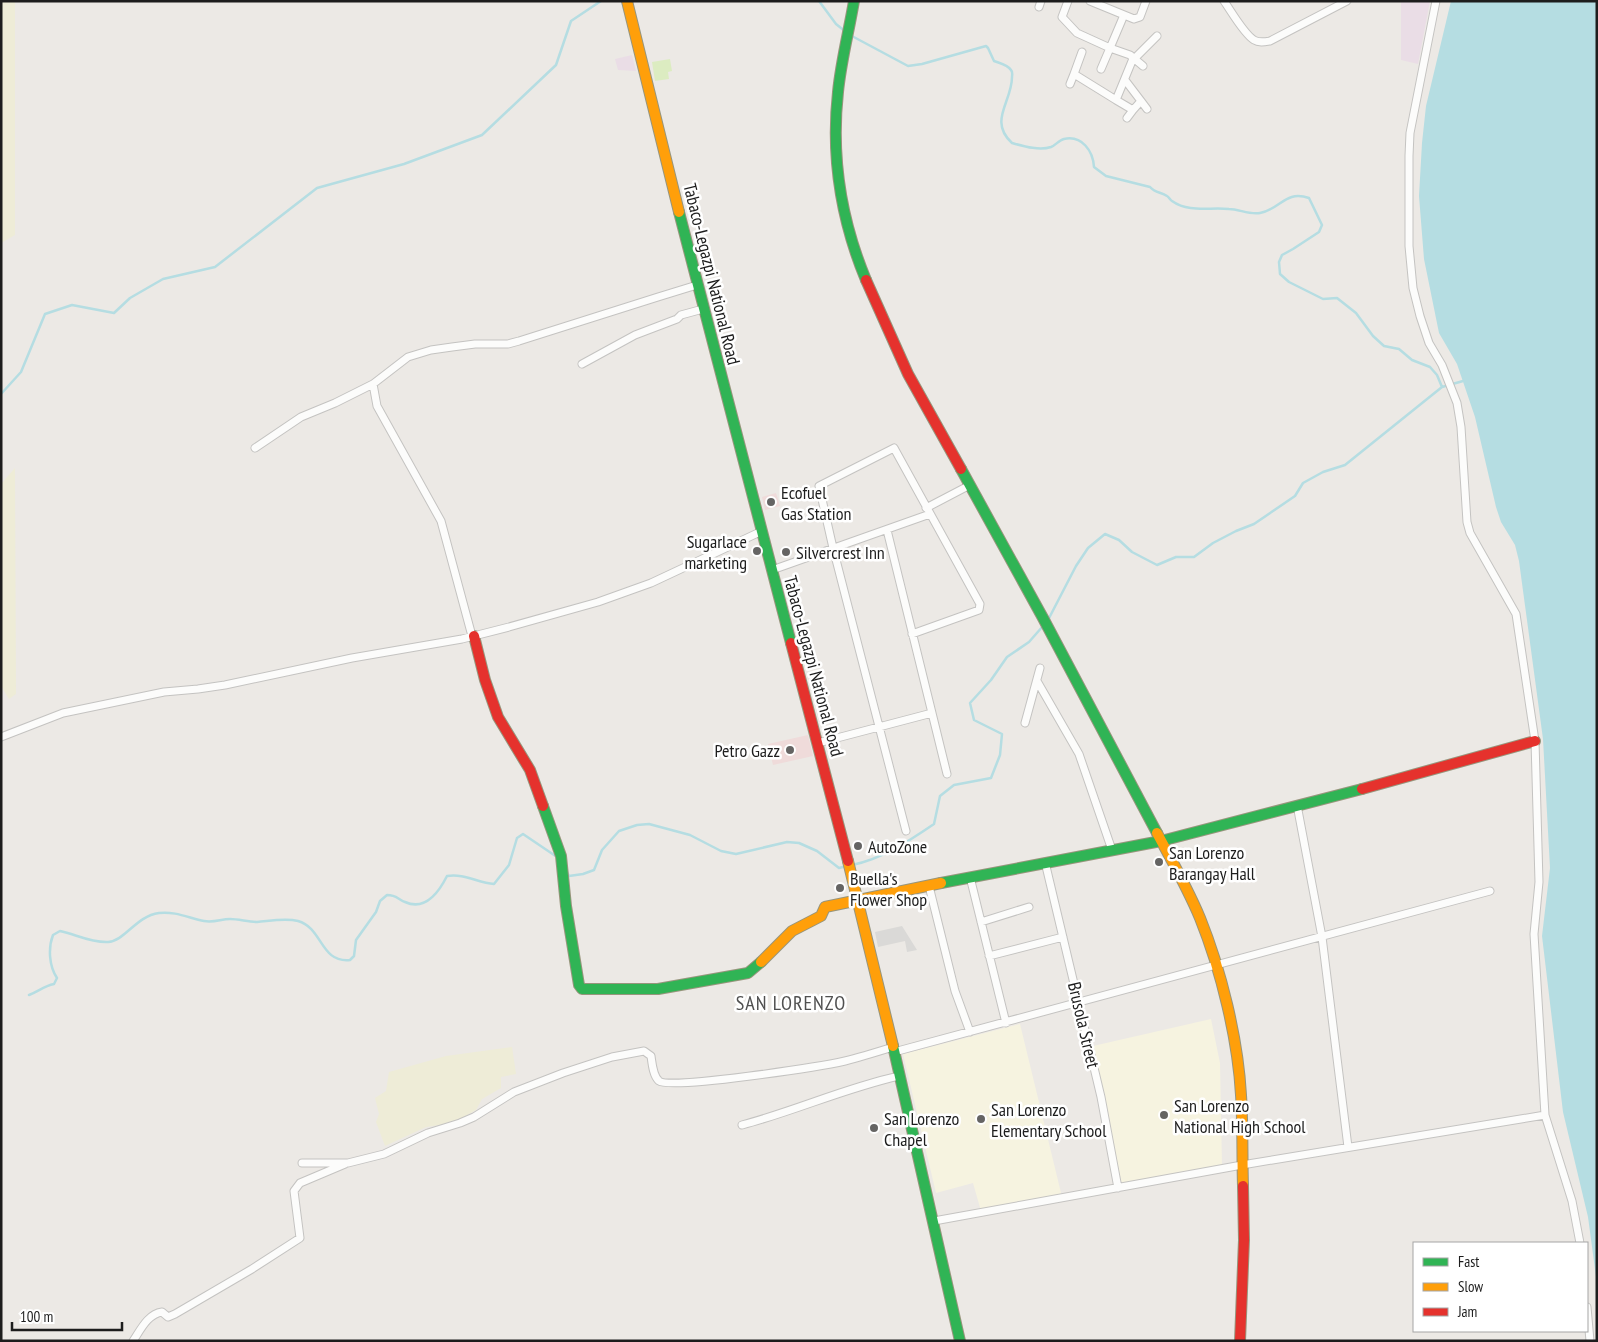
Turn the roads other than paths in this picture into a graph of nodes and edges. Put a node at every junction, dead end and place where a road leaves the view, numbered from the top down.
1 (854, 1) edge
2 (1068, 1) edge
3 (1090, 1) edge
4 (1146, 1) edge
5 (1224, 1) edge
6 (1347, 1) edge
7 (1436, 1) edge
8 (627, 3) edge
9 (1124, 15) junction
10 (1157, 36) dead end
11 (1110, 48) junction
12 (1082, 52) dead end
13 (1135, 59) junction
14 (1143, 66) dead end
15 (1101, 69) dead end
16 (1074, 74) junction
17 (1125, 80) junction
18 (1070, 84) dead end
19 (1116, 100) junction
20 (1141, 101) junction
21 (1147, 109) dead end
22 (1133, 110) junction
23 (1126, 118) dead end
24 (697, 286) junction
25 (703, 308) junction
26 (582, 364) dead end
27 (373, 384) junction
28 (255, 448) dead end
29 (970, 486) junction
30 (928, 511) junction
31 (887, 530) junction
32 (762, 531) junction
33 (833, 548) junction
34 (772, 570) junction
35 (912, 634) junction
36 (473, 636) junction
37 (1040, 668) dead end
38 (1037, 681) junction
39 (932, 712) junction
40 (1025, 723) dead end
41 (880, 726) junction
42 (1, 737) edge
43 (1535, 741) junction
44 (818, 743) junction
45 (946, 774) dead end
46 (1297, 805) junction
47 (906, 831) dead end
48 (1161, 841) junction
49 (1112, 850) junction
50 (1045, 862) junction
51 (970, 877) junction
52 (929, 886) junction
53 (1490, 891) dead end
54 (857, 900) junction
55 (1029, 907) dead end
56 (981, 922) junction
57 (1322, 936) junction
58 (1063, 937) junction
59 (989, 956) junction
60 (1216, 965) junction
61 (1079, 1003) junction
62 (1006, 1023) junction
63 (970, 1032) junction
64 (893, 1050) junction
65 (899, 1076) junction
66 (1545, 1115) junction
67 (742, 1125) dead end
68 (1348, 1147) junction
69 (302, 1163) dead end
70 (348, 1163) junction
71 (1242, 1165) junction
72 (1118, 1188) junction
73 (934, 1221) junction
74 (1580, 1242) edge
75 (1588, 1318) edge
76 (133, 1341) edge
77 (960, 1341) edge
78 (1240, 1341) edge
79 (1590, 1341) edge

1 - 29 street
2 - 11 street
3 - 9 street
4 - 9 street
5 - 6 street
7 - 43 street
8 - 24 street, Tabaco-Legazpi National Road
9 - 11 street
10 - 13 street
11 - 13 street
11 - 15 street
12 - 16 street
13 - 14 street
13 - 17 street
16 - 18 street
16 - 19 street
17 - 19 street
17 - 20 street
19 - 22 street
20 - 21 street
20 - 22 street
22 - 23 street
24 - 25 street, Tabaco-Legazpi National Road
24 - 27 street
25 - 26 street
25 - 32 street, Tabaco-Legazpi National Road
27 - 28 street
27 - 36 street
29 - 30 street
29 - 48 street
30 - 31 street
30 - 33 street
30 - 35 street
31 - 33 street
31 - 35 street
32 - 34 street, Tabaco-Legazpi National Road
32 - 36 street
33 - 34 street
33 - 41 street
34 - 44 street, Tabaco-Legazpi National Road
35 - 39 street
36 - 42 street
36 - 54 street
37 - 38 street
38 - 40 street
38 - 49 street
39 - 41 street
39 - 45 street
41 - 44 street
41 - 47 street
43 - 46 street
43 - 66 street
44 - 54 street, Tabaco-Legazpi National Road
46 - 48 street
46 - 57 street
48 - 49 street
48 - 60 street
49 - 50 street
50 - 51 street
50 - 58 street, Brusola Street
51 - 52 street
51 - 56 street
52 - 54 street
52 - 63 street
53 - 57 street
54 - 64 street, Tabaco-Legazpi National Road
55 - 56 street
56 - 59 street
57 - 60 street
57 - 68 street
58 - 59 street
58 - 61 street, Brusola Street
59 - 62 street
60 - 61 street
60 - 71 street
61 - 62 street
61 - 72 street, Brusola Street
62 - 63 street
63 - 64 street
64 - 65 street, Tabaco-Legazpi National Road
64 - 70 street
65 - 67 street
65 - 73 street, Tabaco-Legazpi National Road
66 - 68 street
66 - 74 street
68 - 71 street
69 - 70 street
70 - 76 street
71 - 72 street
71 - 78 street
72 - 73 street
73 - 77 street, Tabaco-Legazpi National Road
75 - 79 street

